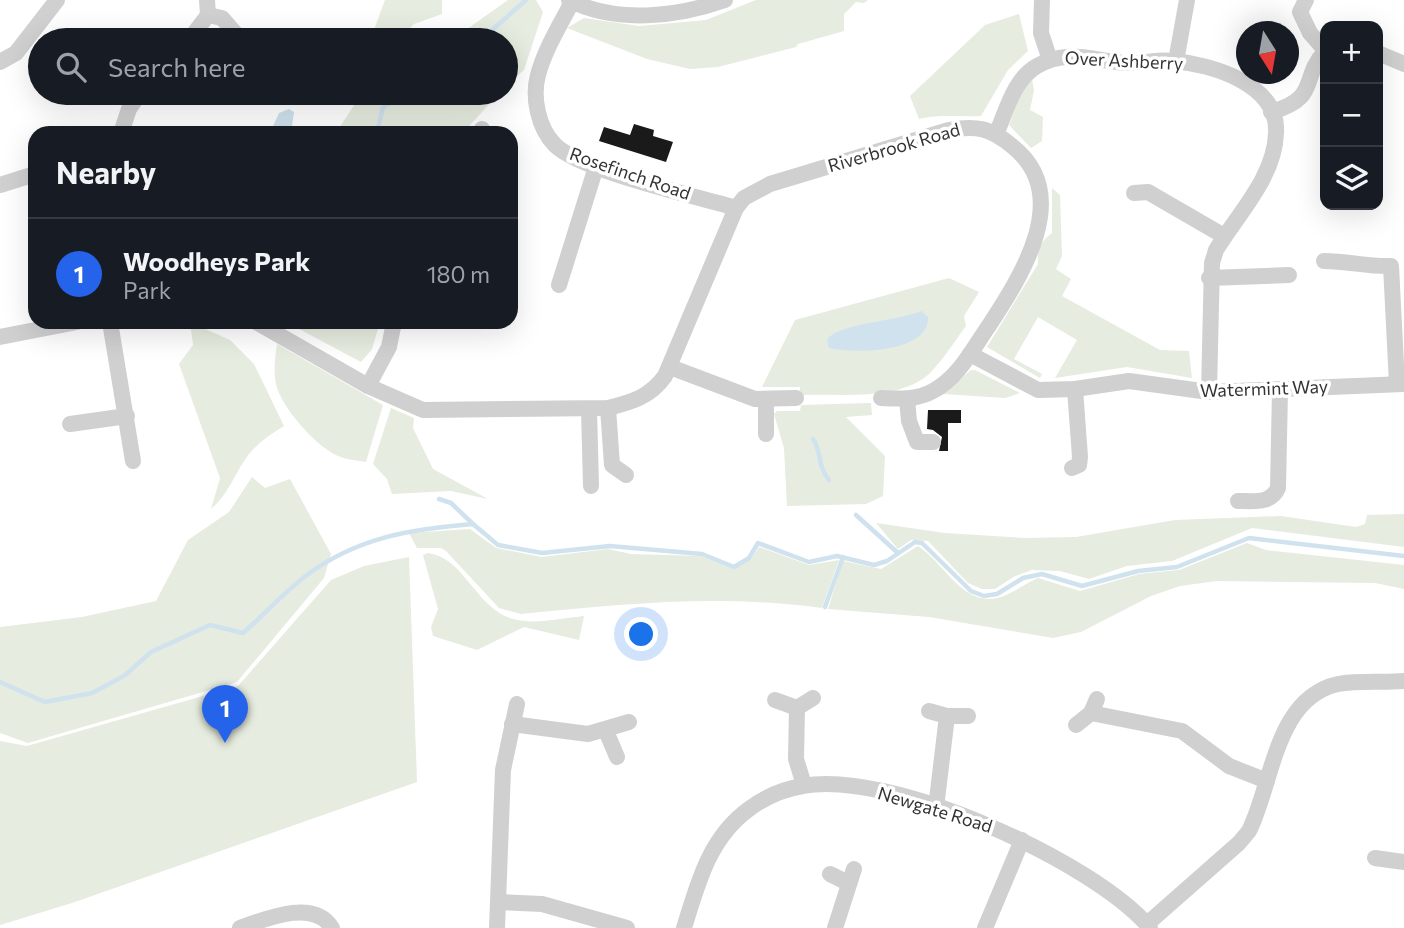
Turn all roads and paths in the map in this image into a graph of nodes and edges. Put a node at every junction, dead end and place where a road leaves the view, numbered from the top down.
1 (57, 0) edge
2 (725, 0) edge
3 (1042, 0) edge
4 (1187, 0) edge
5 (1306, 0) edge
6 (570, 1) edge
7 (207, 7) edge
8 (35, 28) edge
9 (196, 28) edge
10 (231, 28) edge
11 (28, 37) edge
12 (1320, 45) edge
13 (1383, 55) edge
14 (1050, 60) junction
15 (1176, 61) junction
16 (1320, 61) edge
17 (0, 62) edge
18 (1404, 64) edge
19 (132, 105) edge
20 (1271, 112) junction
21 (123, 126) edge
22 (997, 132) junction
23 (596, 167) junction
24 (28, 176) edge
25 (0, 185) edge
26 (1134, 193) dead end
27 (736, 208) junction
28 (1224, 236) junction
29 (1324, 261) dead end
30 (1289, 275) dead end
31 (1209, 278) junction
32 (559, 285) dead end
33 (41, 329) edge
34 (111, 329) edge
35 (268, 329) edge
36 (393, 329) edge
37 (0, 337) edge
38 (970, 354) junction
39 (670, 367) junction
40 (1400, 384) edge
41 (368, 386) junction
42 (1079, 389) junction
43 (1280, 390) junction
44 (1209, 392) junction
45 (796, 398) dead end
46 (881, 398) dead end
47 (906, 399) junction
48 (766, 400) junction
49 (589, 408) junction
50 (608, 408) junction
51 (127, 416) junction
52 (70, 424) dead end
53 (766, 434) dead end
54 (933, 443) dead end
55 (133, 461) dead end
56 (1072, 468) dead end
57 (626, 475) dead end
58 (591, 486) dead end
59 (1238, 501) dead end
60 (1404, 681) edge
61 (813, 698) dead end
62 (775, 699) dead end
63 (517, 704) dead end
64 (797, 708) junction
65 (929, 711) dead end
66 (947, 716) junction
67 (968, 716) dead end
68 (629, 722) dead end
69 (512, 724) junction
70 (1076, 725) dead end
71 (606, 731) junction
72 (617, 757) dead end
73 (1267, 780) junction
74 (804, 785) junction
75 (936, 808) junction
76 (1022, 840) junction
77 (1375, 858) dead end
78 (1404, 862) edge
79 (830, 874) dead end
80 (498, 902) junction
81 (1149, 926) edge
82 (240, 928) edge
83 (332, 928) edge
84 (497, 928) edge
85 (627, 928) edge
86 (684, 928) edge
87 (835, 928) edge
88 (985, 928) edge

1 - 8 street
2 - 6 street
3 - 14 street
4 - 15 street
5 - 12 street
6 - 23 street, Rosefinch Road
7 - 9 street
7 - 10 street
11 - 17 street
13 - 18 street
14 - 15 street, Over Ashberry
14 - 22 street, Over Ashberry
15 - 20 street, Over Ashberry
16 - 20 street
19 - 21 street
20 - 28 street
22 - 27 street, Riverbrook Road
22 - 38 street
23 - 27 street, Rosefinch Road
23 - 32 street
24 - 25 street
26 - 28 street
27 - 39 street, Riverbrook Road
28 - 31 street
29 - 40 street
30 - 31 street
31 - 44 street
33 - 37 street
34 - 51 street
35 - 41 street, Riverbrook Road
36 - 41 street
38 - 42 street, Watermint Way
38 - 47 street
39 - 48 street
39 - 50 street, Riverbrook Road
40 - 43 street, Watermint Way
41 - 49 street, Riverbrook Road
42 - 44 street, Watermint Way
42 - 56 street
43 - 44 street, Watermint Way
43 - 59 street
45 - 48 street
46 - 47 street
47 - 54 street
48 - 53 street
49 - 50 street, Riverbrook Road
49 - 58 street
50 - 57 street
51 - 52 street
51 - 55 street
60 - 73 street
61 - 64 street
62 - 64 street
63 - 69 street
64 - 74 street
65 - 66 street
66 - 67 street
66 - 75 street
68 - 71 street
69 - 71 street
69 - 80 street
70 - 73 street
71 - 72 street
73 - 81 street
74 - 75 street, Newgate Road
74 - 86 street, Newgate Road
75 - 76 street, Newgate Road
76 - 81 street, Newgate Road
76 - 88 street
77 - 78 street
79 - 87 street
80 - 84 street
80 - 85 street
82 - 83 street

